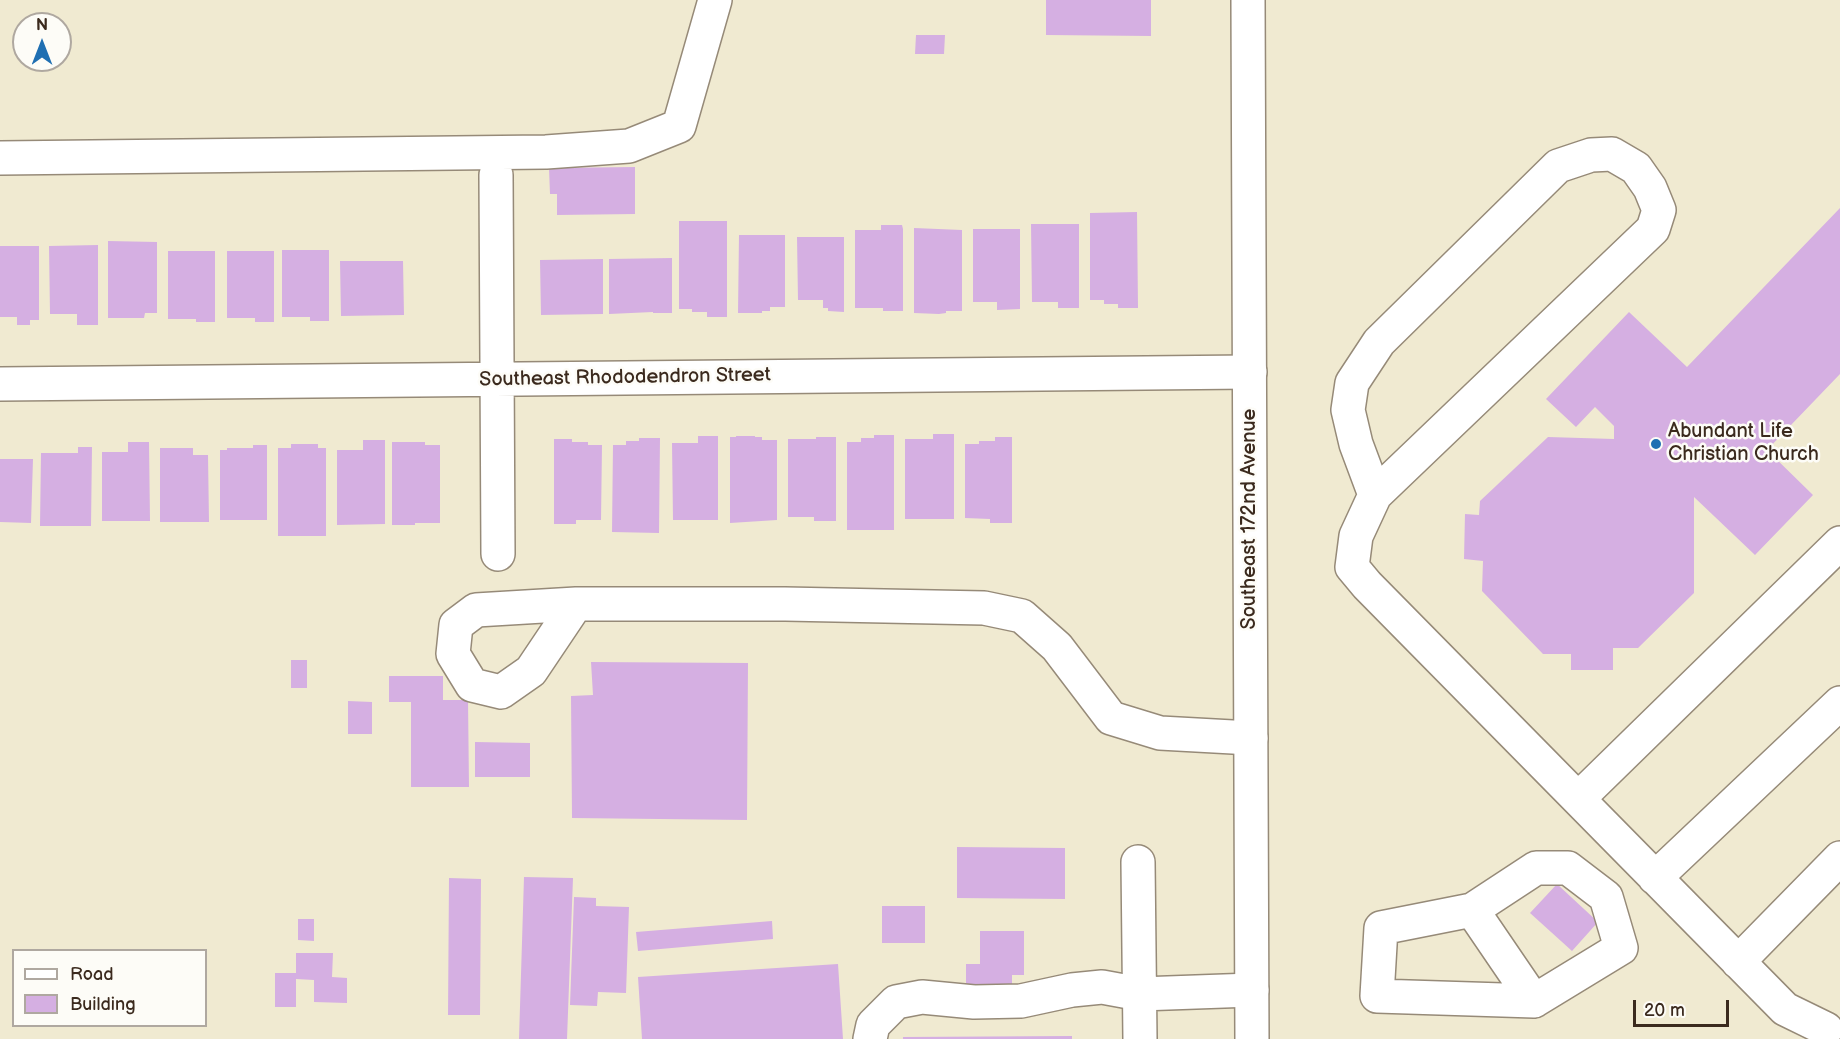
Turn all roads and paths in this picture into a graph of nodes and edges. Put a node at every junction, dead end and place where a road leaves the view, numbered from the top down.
1 (715, 0) edge
2 (1248, 0) edge
3 (0, 158) edge
4 (496, 175) dead end
5 (1250, 372) junction
6 (497, 380) junction
7 (0, 384) edge
8 (1375, 495) junction
9 (1840, 543) edge
10 (498, 554) dead end
11 (576, 604) dead end
12 (1840, 702) edge
13 (1251, 738) junction
14 (1578, 799) junction
15 (1840, 858) edge
16 (1138, 862) dead end
17 (1648, 870) junction
18 (1606, 897) junction
19 (1472, 910) junction
20 (1738, 962) junction
21 (1252, 990) junction
22 (1140, 994) junction
23 (1534, 1001) junction
24 (1831, 1027) edge
25 (870, 1039) edge
26 (1140, 1039) edge
27 (1252, 1039) edge

1 - 3 street
2 - 5 street, Southeast 172nd Avenue
4 - 6 street
5 - 6 street, Southeast Rhododendron Street
5 - 13 street, Southeast 172nd Avenue
6 - 7 street, Southeast Rhododendron Street
6 - 10 street
8 - 8 street
8 - 14 street
9 - 14 street
11 - 13 street
12 - 17 street
13 - 21 street, Southeast 172nd Avenue
14 - 17 street
15 - 20 street
16 - 22 street
17 - 18 street
17 - 20 street
18 - 19 street
18 - 23 street
19 - 23 street
19 - 23 street
20 - 24 street
21 - 22 street
21 - 27 street, Southeast 172nd Avenue
22 - 25 street
22 - 26 street

